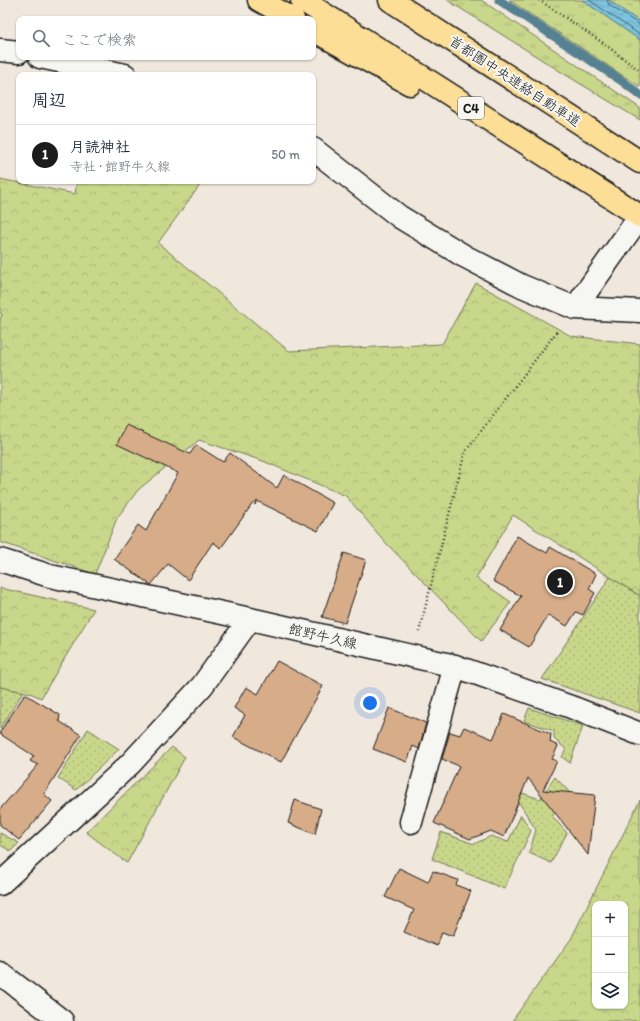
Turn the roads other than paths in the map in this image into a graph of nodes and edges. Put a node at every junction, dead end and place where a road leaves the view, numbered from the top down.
1 (259, 0) edge
2 (302, 0) edge
3 (390, 0) edge
4 (288, 16) edge
5 (316, 32) edge
6 (0, 50) edge
7 (16, 52) edge
8 (54, 60) edge
9 (111, 72) edge
10 (316, 151) edge
11 (640, 162) edge
12 (598, 189) junction
13 (640, 216) edge
14 (575, 308) junction
15 (640, 311) edge
16 (0, 560) edge
17 (250, 619) junction
18 (455, 666) junction
19 (640, 734) edge
20 (411, 822) dead end
21 (0, 884) edge
22 (0, 973) edge
23 (62, 1021) edge

1 - 4 highway
2 - 12 highway, C4
3 - 11 highway, 首都圏中央連絡自動車道
5 - 12 highway
6 - 7 street
8 - 9 street
10 - 14 street
12 - 13 highway, C4
13 - 14 street
14 - 15 street
16 - 17 street, 館野牛久線
17 - 18 street, 館野牛久線
17 - 21 street
18 - 19 street, 館野牛久線
18 - 20 street
22 - 23 street

